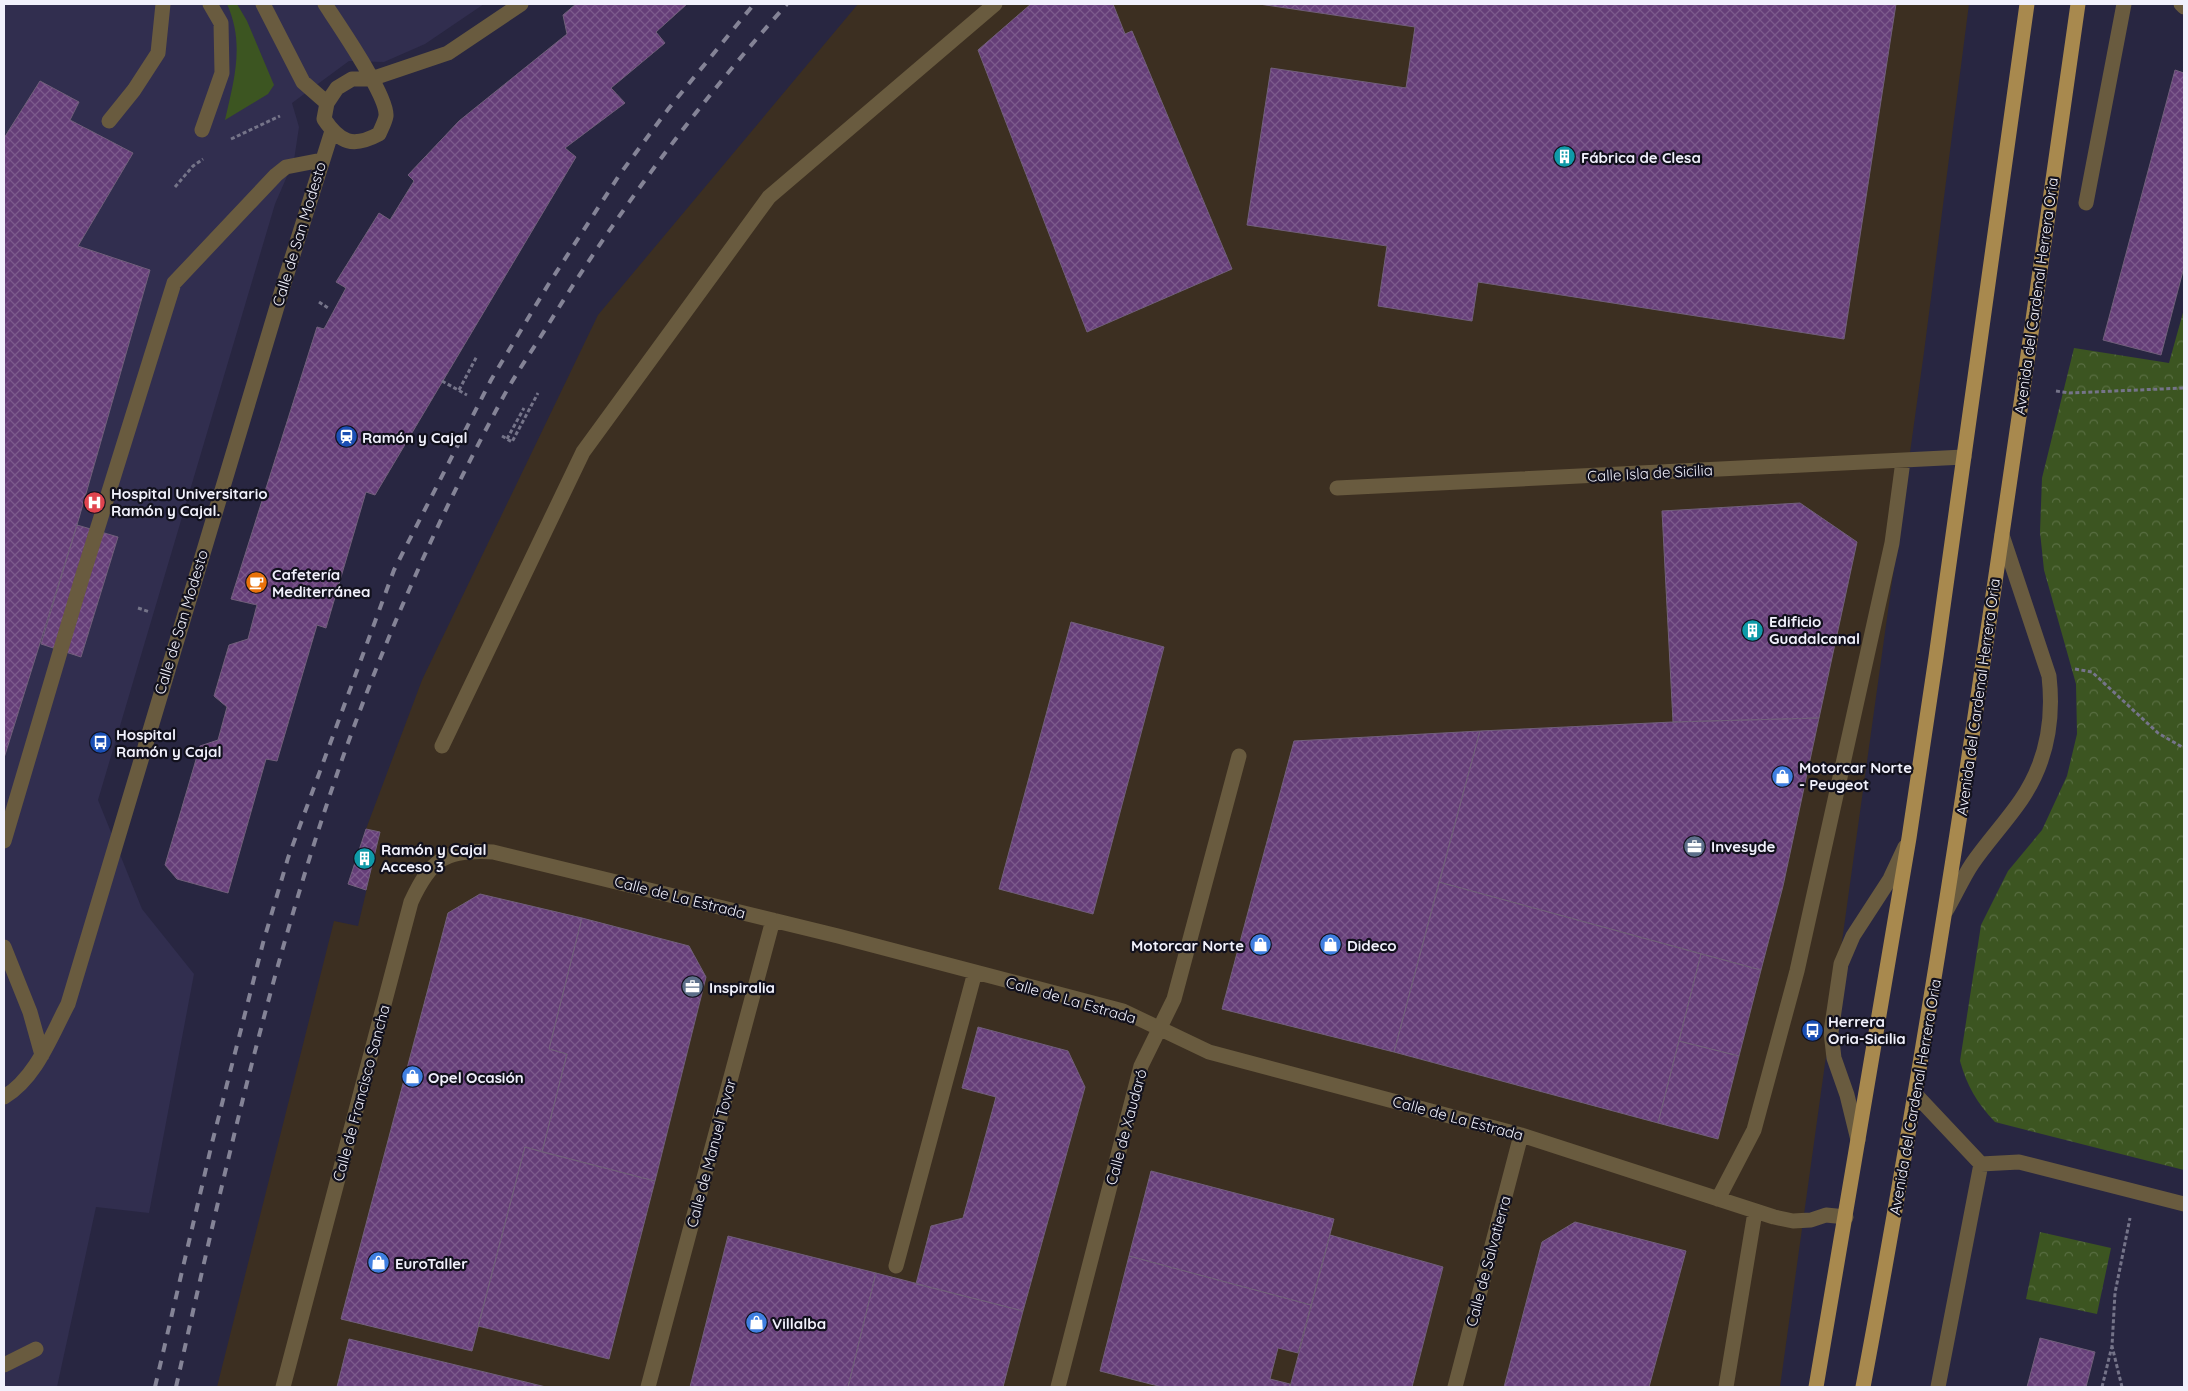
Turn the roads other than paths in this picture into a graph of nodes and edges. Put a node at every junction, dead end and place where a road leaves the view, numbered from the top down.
1 (162, 4) edge
2 (210, 4) edge
3 (263, 4) edge
4 (325, 4) edge
5 (521, 4) edge
6 (995, 4) edge
7 (2027, 4) edge
8 (2078, 4) edge
9 (2124, 4) edge
10 (2181, 4) edge
11 (2184, 7) edge
12 (371, 79) junction
13 (327, 103) junction
14 (109, 121) dead end
15 (202, 130) dead end
16 (332, 131) junction
17 (322, 160) junction
18 (2086, 202) dead end
19 (1964, 457) junction
20 (1903, 461) junction
21 (1337, 488) dead end
22 (2002, 535) junction
23 (442, 746) dead end
24 (1239, 756) dead end
25 (1909, 838) junction
26 (4, 841) edge
27 (493, 852) joint
28 (1946, 911) junction
29 (773, 920) junction
30 (4, 947) edge
31 (975, 972) junction
32 (1161, 1028) junction
33 (42, 1055) junction
34 (1916, 1095) junction
35 (4, 1097) edge
36 (1521, 1135) junction
37 (1858, 1142) junction
38 (1981, 1164) junction
39 (1718, 1199) junction
40 (2184, 1204) edge
41 (1755, 1212) junction
42 (1846, 1218) junction
43 (896, 1266) dead end
44 (36, 1349) dead end
45 (4, 1366) edge
46 (283, 1387) edge
47 (648, 1387) edge
48 (1058, 1387) edge
49 (1455, 1387) edge
50 (1726, 1387) edge
51 (1816, 1387) edge
52 (1863, 1387) edge
53 (1938, 1387) edge

1 - 14 street
2 - 15 street
3 - 13 street
4 - 12 street
5 - 12 street
6 - 23 street
7 - 19 main road
8 - 22 main road, Avenida del Cardenal Herrera Oria
9 - 18 street
10 - 11 street
12 - 13 street
12 - 16 street
13 - 16 street
16 - 17 street, Calle de San Modesto
17 - 26 street
17 - 33 street, Calle de San Modesto
19 - 20 street, Calle Isla de Sicilia
19 - 25 main road
20 - 21 street, Calle Isla de Sicilia
20 - 39 street
22 - 28 main road, Avenida del Cardenal Herrera Oria
22 - 28 street
24 - 32 street, Calle de Xaudaró
25 - 37 main road
25 - 37 street
27 - 29 street, Calle de La Estrada
27 - 46 street, Calle de Francisco Sancha
28 - 34 main road, Avenida del Cardenal Herrera Oria
29 - 31 street, Calle de La Estrada
29 - 47 street, Calle de Manuel Tovar
30 - 33 street
31 - 32 street, Calle de La Estrada
31 - 43 street
32 - 36 street, Calle de La Estrada
32 - 48 street, Calle de Xaudaró
33 - 35 street, Calle de San Modesto
34 - 38 street
34 - 52 main road, Avenida del Cardenal Herrera Oria
36 - 39 street, Calle de La Estrada
36 - 49 street, Calle de Salvatierra
37 - 42 main road
38 - 40 street
38 - 53 street
39 - 41 street, Calle de La Estrada
41 - 42 street, Calle de La Estrada
41 - 50 street
42 - 51 main road
44 - 45 street

